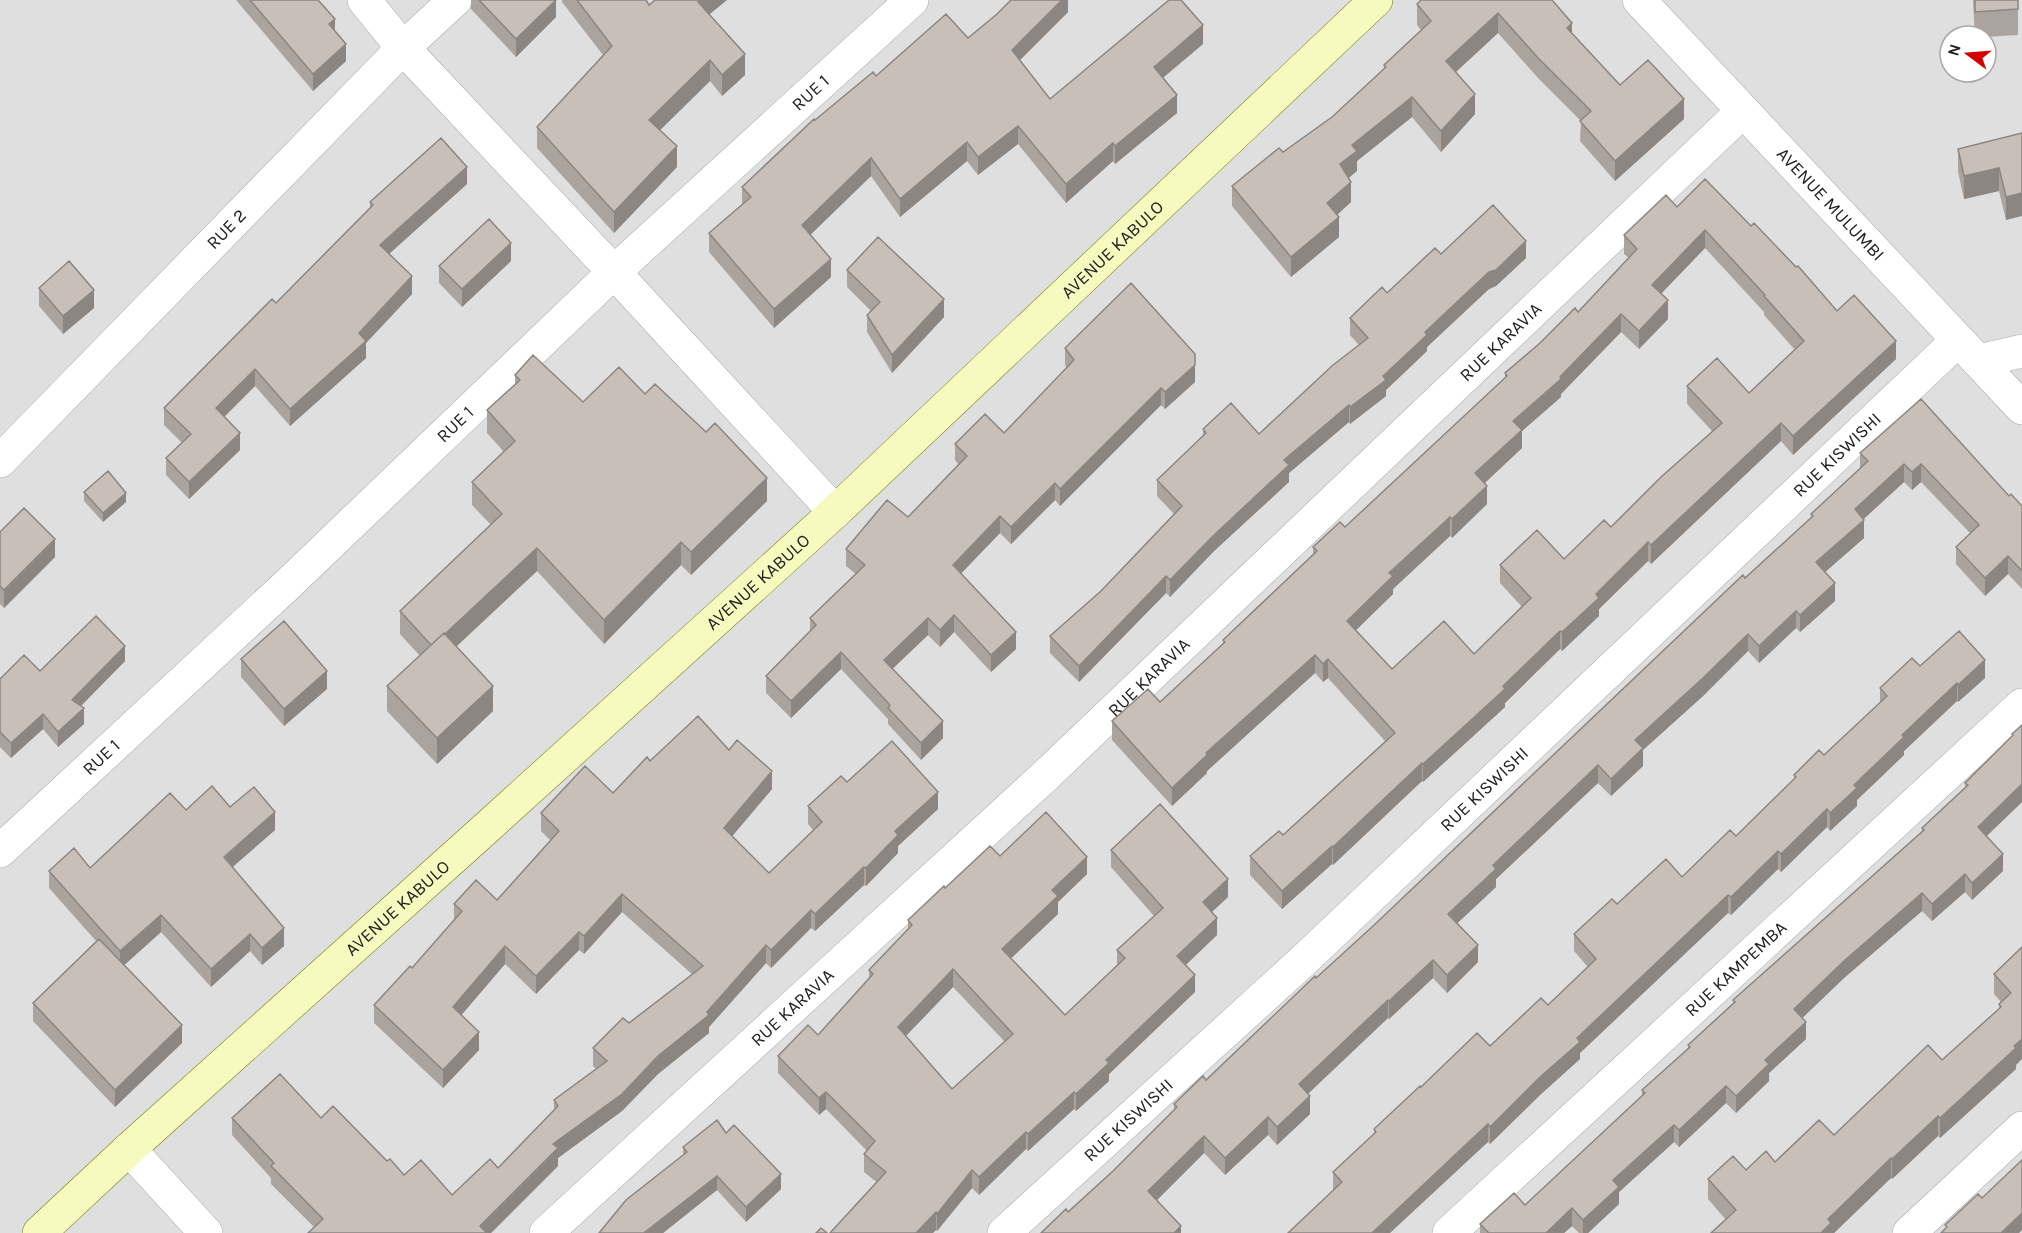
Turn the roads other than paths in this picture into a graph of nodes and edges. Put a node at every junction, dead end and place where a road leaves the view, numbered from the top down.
1 (364, 0) edge
2 (455, 0) edge
3 (912, 0) edge
4 (1376, 0) edge
5 (1639, 0) edge
6 (403, 48) junction
7 (1743, 111) junction
8 (614, 272) junction
9 (1968, 350) junction
10 (2022, 351) edge
11 (2022, 408) edge
12 (0, 461) edge
13 (835, 512) junction
14 (2022, 705) edge
15 (0, 851) edge
16 (2022, 1128) edge
17 (129, 1149) junction
18 (39, 1233) edge
19 (206, 1233) edge
20 (546, 1233) edge
21 (1004, 1233) edge
22 (1449, 1233) edge
23 (1909, 1233) edge

1 - 6 street
2 - 6 street, RUE 2
3 - 8 street, RUE 1
4 - 13 street, AVENUE KABULO
5 - 7 street, AVENUE MULUMBI
6 - 8 street
6 - 12 street, RUE 2
7 - 9 street, AVENUE MULUMBI
7 - 20 street, RUE KARAVIA
8 - 13 street
8 - 15 street, RUE 1
9 - 10 street
9 - 11 street, AVENUE MULUMBI
9 - 21 street, RUE KISWISHI
13 - 17 street, AVENUE KABULO
14 - 22 street, RUE KAMPEMBA
16 - 23 street
17 - 18 street, AVENUE KABULO
17 - 19 street

